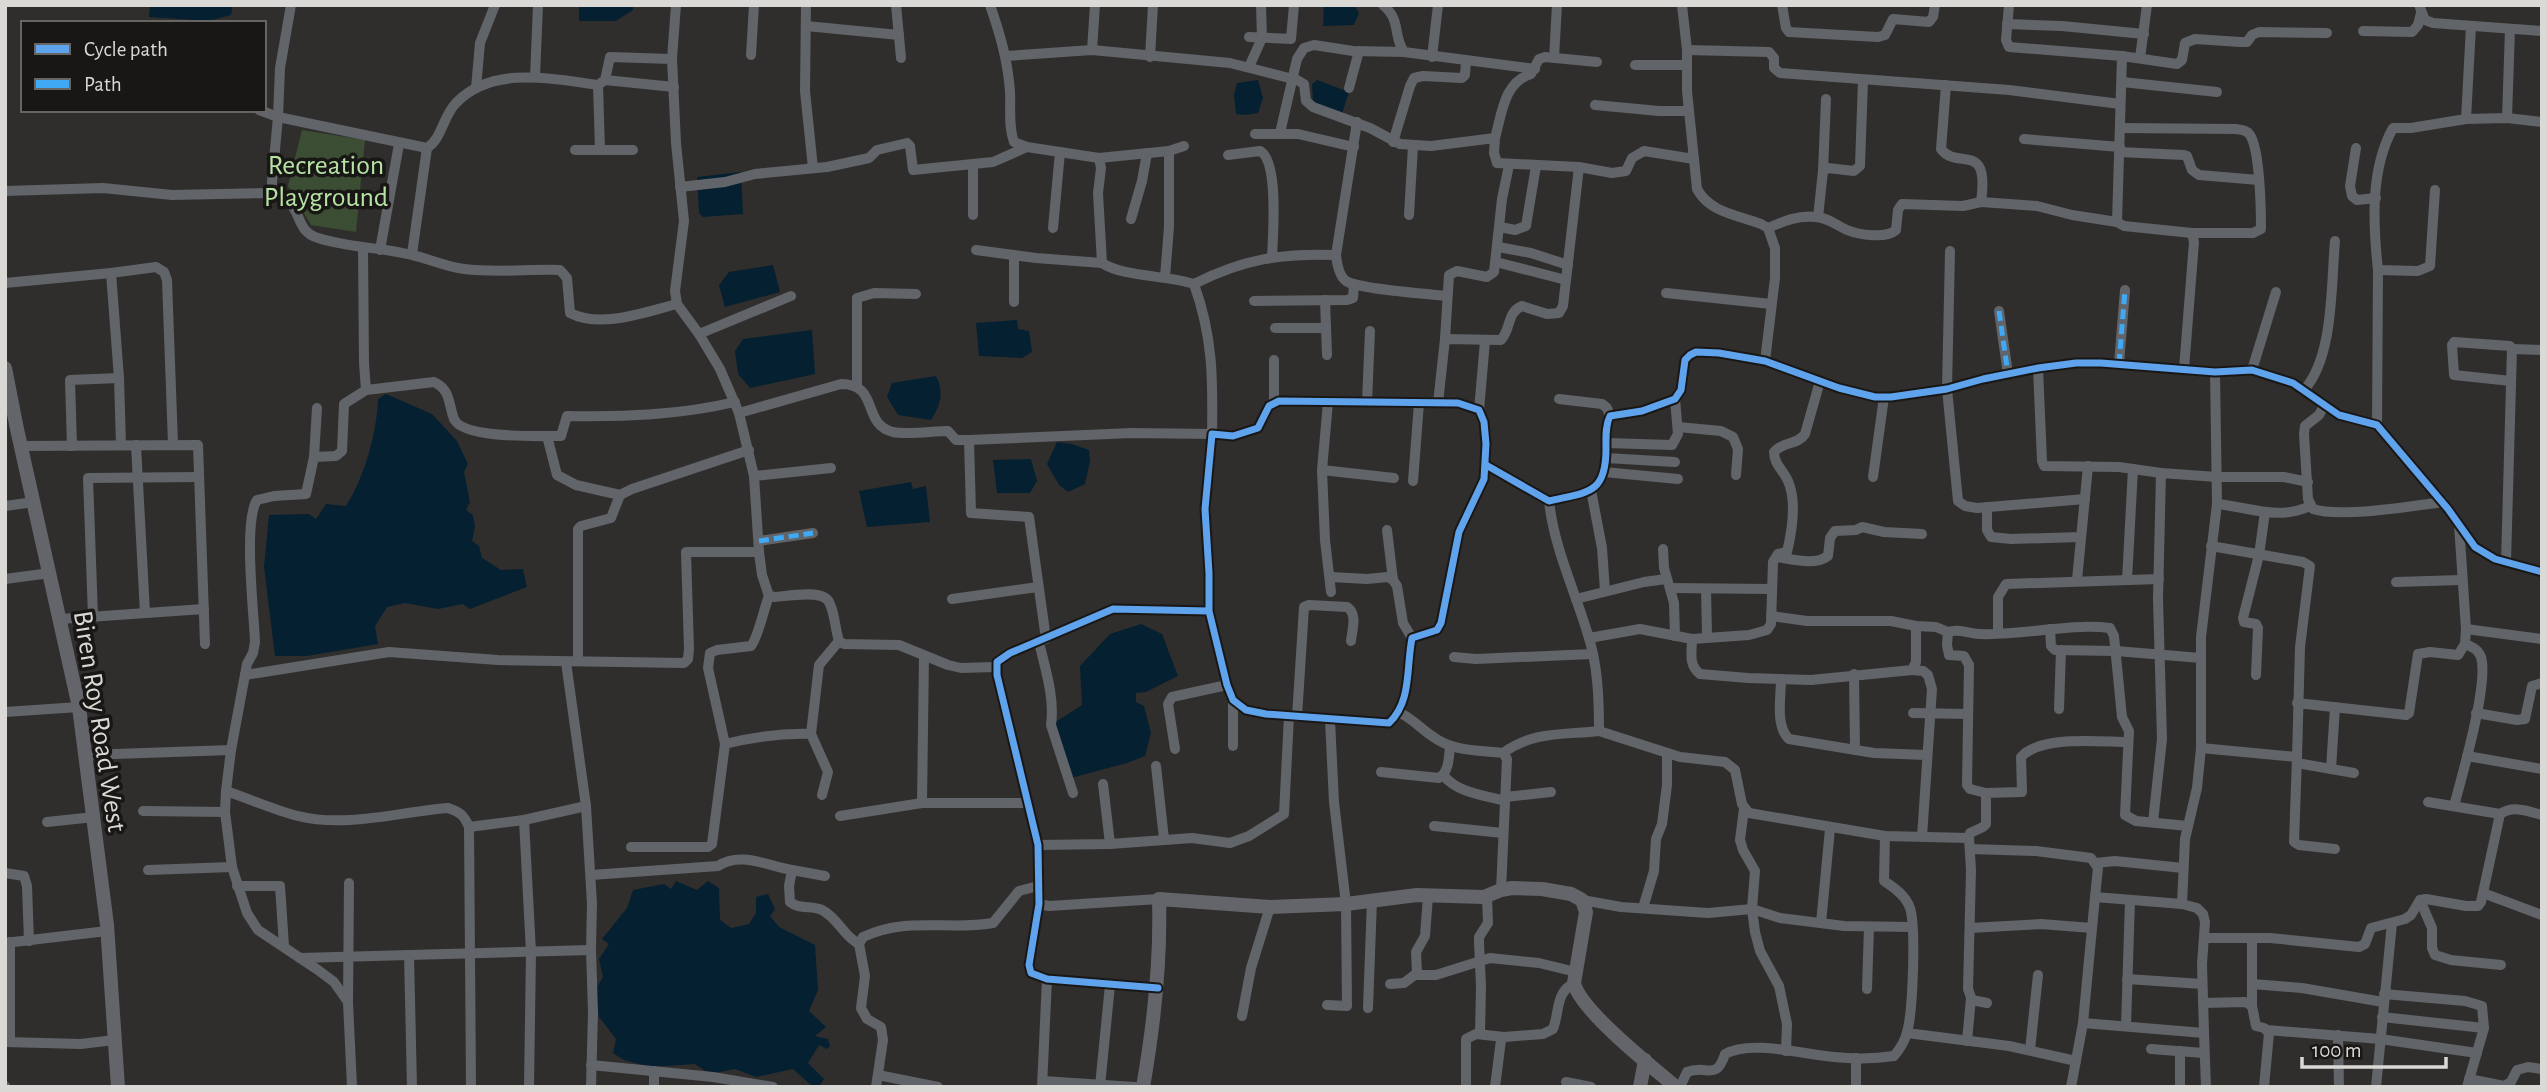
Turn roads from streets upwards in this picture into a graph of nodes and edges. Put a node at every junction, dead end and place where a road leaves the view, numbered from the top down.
1 (291, 5) edge
2 (495, 5) edge
3 (538, 5) edge
4 (676, 5) edge
5 (754, 5) edge
6 (806, 5) edge
7 (895, 5) edge
8 (990, 5) edge
9 (1095, 5) edge
10 (1153, 5) edge
11 (1261, 5) edge
12 (1294, 5) edge
13 (1383, 5) edge
14 (1438, 5) edge
15 (1557, 5) edge
16 (1682, 5) edge
17 (1782, 5) edge
18 (1935, 5) edge
19 (2008, 5) edge
20 (2147, 5) edge
21 (2420, 9) edge
22 (2007, 24) junction
23 (806, 26) junction
24 (2471, 26) junction
25 (2510, 29) junction
26 (2363, 31) dead end
27 (2542, 31) edge
28 (2327, 33) dead end
29 (2144, 34) junction
30 (899, 36) junction
31 (1249, 37) dead end
32 (1262, 38) junction
33 (1092, 50) junction
34 (1687, 50) junction
35 (1359, 51) junction
36 (1404, 52) junction
37 (751, 54) dead end
38 (1006, 56) junction
39 (2122, 56) junction
40 (1150, 57) junction
41 (1432, 57) junction
42 (901, 58) dead end
43 (1554, 58) junction
44 (2140, 58) junction
45 (672, 59) junction
46 (1465, 61) junction
47 (1597, 62) dead end
48 (1635, 65) dead end
49 (1686, 65) junction
50 (1249, 67) junction
51 (1535, 69) junction
52 (535, 77) junction
53 (1293, 79) junction
54 (1863, 80) junction
55 (2122, 82) junction
56 (602, 83) junction
57 (1946, 85) junction
58 (674, 86) junction
59 (476, 88) junction
60 (1349, 88) dead end
61 (2217, 92) dead end
62 (1826, 99) dead end
63 (2120, 104) junction
64 (1595, 105) dead end
65 (1689, 111) junction
66 (264, 112) edge
67 (278, 117) junction
68 (2507, 118) junction
69 (2466, 119) junction
70 (1357, 122) junction
71 (2542, 122) edge
72 (2120, 128) junction
73 (1280, 133) junction
74 (1255, 134) dead end
75 (1495, 138) junction
76 (2024, 139) dead end
77 (1393, 142) junction
78 (399, 144) junction
79 (1184, 146) dead end
80 (1413, 146) junction
81 (1027, 147) junction
82 (1354, 147) junction
83 (427, 148) junction
84 (2357, 148) dead end
85 (575, 150) dead end
86 (600, 150) junction
87 (633, 150) dead end
88 (2120, 150) junction
89 (1169, 151) junction
90 (1060, 152) junction
91 (1147, 153) junction
92 (1228, 155) dead end
93 (1099, 158) junction
94 (1694, 159) junction
95 (973, 164) junction
96 (1509, 165) junction
97 (1536, 166) junction
98 (1579, 167) junction
99 (813, 168) junction
100 (1823, 171) junction
101 (2259, 180) junction
102 (680, 187) junction
103 (2435, 190) dead end
104 (5, 191) edge
105 (271, 193) junction
106 (2376, 198) junction
107 (1981, 202) junction
108 (973, 215) dead end
109 (1409, 215) dead end
110 (1818, 217) junction
111 (1131, 219) dead end
112 (2117, 222) junction
113 (1500, 227) junction
114 (1053, 228) dead end
115 (1768, 228) junction
116 (2192, 233) junction
117 (2334, 241) dead end
118 (1498, 247) junction
119 (363, 248) junction
120 (380, 250) junction
121 (976, 250) dead end
122 (1950, 251) dead end
123 (412, 254) junction
124 (1014, 255) junction
125 (1336, 255) junction
126 (1272, 257) junction
127 (1496, 262) junction
128 (1102, 263) junction
129 (1568, 265) junction
130 (2378, 270) junction
131 (111, 273) junction
132 (1165, 277) junction
133 (1566, 280) junction
134 (5, 283) edge
135 (1194, 284) junction
136 (1354, 284) junction
137 (2125, 290) dead end
138 (2276, 292) dead end
139 (1666, 293) dead end
140 (916, 295) dead end
141 (791, 296) dead end
142 (1447, 296) junction
143 (1325, 300) junction
144 (1254, 301) dead end
145 (1014, 302) dead end
146 (677, 304) junction
147 (1771, 304) junction
148 (1999, 311) dead end
149 (1275, 328) dead end
150 (1326, 328) junction
151 (1370, 331) dead end
152 (699, 334) junction
153 (1445, 339) junction
154 (1485, 341) junction
155 (2512, 349) junction
156 (2542, 349) edge
157 (1327, 355) dead end
158 (1274, 360) dead end
159 (1765, 361) junction
160 (2119, 364) junction
161 (2038, 368) junction
162 (2184, 369) junction
163 (2252, 370) junction
164 (6, 372) edge
165 (2215, 372) junction
166 (2008, 374) junction
167 (119, 378) junction
168 (1820, 381) junction
169 (2511, 381) junction
170 (857, 387) junction
171 (1947, 389) junction
172 (366, 390) junction
173 (2304, 390) junction
174 (1884, 397) junction
175 (1559, 399) dead end
176 (1675, 399) junction
177 (1274, 402) junction
178 (1328, 402) junction
179 (1367, 402) junction
180 (1438, 402) junction
181 (1419, 403) junction
182 (2324, 406) junction
183 (737, 407) junction
184 (317, 408) dead end
185 (1479, 410) junction
186 (1610, 416) junction
187 (2377, 425) junction
188 (1678, 427) junction
189 (1212, 434) junction
190 (547, 436) junction
191 (970, 440) junction
192 (1606, 443) junction
193 (173, 444) junction
194 (121, 445) junction
195 (136, 445) junction
196 (21, 446) junction
197 (69, 446) junction
198 (748, 450) junction
199 (314, 457) junction
200 (1606, 458) junction
201 (1675, 462) dead end
202 (1486, 465) junction
203 (2088, 466) junction
204 (831, 468) dead end
205 (2133, 469) junction
206 (1322, 470) junction
207 (1604, 472) junction
208 (2161, 473) junction
209 (754, 475) junction
210 (1736, 475) dead end
211 (137, 477) junction
212 (199, 477) junction
213 (1873, 477) dead end
214 (2217, 477) junction
215 (1394, 478) dead end
216 (1678, 479) dead end
217 (1413, 481) dead end
218 (2308, 482) junction
219 (1591, 490) junction
220 (620, 495) junction
221 (2085, 499) junction
222 (1549, 501) junction
223 (34, 502) junction
224 (2443, 502) junction
225 (2217, 503) junction
226 (5, 506) edge
227 (2310, 506) junction
228 (1987, 507) junction
229 (2265, 512) junction
230 (2459, 523) junction
231 (1387, 530) dead end
232 (813, 533) dead end
233 (1922, 534) dead end
234 (2081, 537) junction
235 (759, 546) junction
236 (2211, 546) junction
237 (1663, 549) dead end
238 (2259, 555) junction
239 (1776, 556) junction
240 (2506, 562) junction
241 (2542, 572) edge
242 (50, 573) junction
243 (1331, 577) junction
244 (5, 579) edge
245 (2127, 579) junction
246 (2159, 579) junction
247 (1394, 580) junction
248 (2077, 580) junction
249 (2461, 580) junction
250 (2396, 582) dead end
251 (1668, 584) junction
252 (1038, 587) junction
253 (1706, 589) junction
254 (1772, 589) junction
255 (1605, 591) junction
256 (1331, 592) dead end
257 (769, 596) junction
258 (953, 599) dead end
259 (1576, 599) junction
260 (204, 609) junction
261 (1209, 611) junction
262 (145, 613) junction
263 (93, 616) junction
264 (1771, 616) junction
265 (60, 619) junction
266 (1916, 626) junction
267 (2050, 629) junction
268 (2466, 629) junction
269 (1948, 632) junction
270 (1998, 634) junction
271 (1675, 636) junction
272 (1707, 636) junction
273 (1412, 638) junction
274 (1590, 638) junction
275 (1692, 639) junction
276 (2542, 639) edge
277 (1042, 640) junction
278 (839, 641) junction
279 (1351, 641) dead end
280 (205, 643) dead end
281 (2465, 644) junction
282 (2061, 650) junction
283 (2116, 650) junction
284 (1592, 654) junction
285 (2159, 655) junction
286 (924, 656) junction
287 (1454, 657) dead end
288 (2201, 658) junction
289 (579, 661) junction
290 (566, 662) junction
291 (995, 667) junction
292 (1912, 670) junction
293 (245, 674) junction
294 (1854, 674) junction
295 (2256, 675) dead end
296 (1781, 679) junction
297 (2542, 683) edge
298 (1227, 685) junction
299 (1233, 700) junction
300 (2297, 703) junction
301 (79, 707) junction
302 (2335, 707) junction
303 (2059, 709) dead end
304 (5, 712) edge
305 (1400, 713) junction
306 (1913, 713) dead end
307 (1930, 713) junction
308 (2476, 713) junction
309 (1968, 714) junction
310 (1293, 717) junction
311 (1330, 720) junction
312 (1599, 731) junction
313 (811, 734) junction
314 (2128, 742) junction
315 (725, 744) junction
316 (1233, 746) dead end
317 (1450, 746) junction
318 (2201, 748) junction
319 (1175, 749) dead end
320 (231, 750) junction
321 (1855, 750) junction
322 (1503, 752) junction
323 (1667, 753) junction
324 (86, 755) junction
325 (1927, 755) junction
326 (2467, 757) junction
327 (2297, 760) junction
328 (1156, 766) dead end
329 (2331, 769) junction
330 (2542, 769) edge
331 (1381, 772) dead end
332 (2354, 773) dead end
333 (1444, 776) junction
334 (1103, 784) dead end
335 (226, 791) junction
336 (1551, 792) dead end
337 (1073, 793) dead end
338 (1986, 793) junction
339 (822, 795) dead end
340 (1505, 799) junction
341 (2428, 802) dead end
342 (922, 803) junction
343 (1028, 803) junction
344 (586, 806) junction
345 (2454, 806) junction
346 (1744, 809) junction
347 (143, 811) dead end
348 (225, 812) junction
349 (2500, 814) junction
350 (2542, 815) edge
351 (840, 816) dead end
352 (94, 817) junction
353 (524, 820) junction
354 (47, 822) dead end
355 (2152, 822) junction
356 (1434, 826) dead end
357 (2188, 826) junction
358 (469, 827) junction
359 (1830, 829) junction
360 (1503, 833) junction
361 (1885, 836) junction
362 (1922, 837) junction
363 (1164, 839) junction
364 (1110, 844) junction
365 (1969, 844) junction
366 (1038, 845) junction
367 (631, 847) dead end
368 (664, 848) junction
369 (2335, 849) dead end
370 (2096, 863) junction
371 (232, 867) junction
372 (2183, 868) junction
373 (148, 870) dead end
374 (666, 870) junction
375 (792, 870) junction
376 (5, 873) edge
377 (591, 875) junction
378 (825, 876) dead end
379 (349, 883) dead end
380 (237, 886) junction
381 (1038, 886) junction
382 (1501, 890) junction
383 (2483, 893) junction
384 (1428, 896) junction
385 (1487, 897) junction
386 (2095, 897) junction
387 (1159, 899) junction
388 (1372, 900) junction
389 (1582, 900) junction
390 (2130, 900) junction
391 (2420, 900) junction
392 (1039, 904) junction
393 (1346, 904) junction
394 (2182, 904) junction
395 (1270, 907) junction
396 (1643, 908) junction
397 (1752, 909) junction
398 (2542, 915) edge
399 (1821, 923) junction
400 (2392, 923) junction
401 (1868, 927) junction
402 (1912, 927) junction
403 (1970, 928) junction
404 (2092, 928) junction
405 (107, 931) junction
406 (2204, 938) junction
407 (2252, 938) junction
408 (29, 940) junction
409 (8, 942) edge
410 (859, 944) junction
411 (284, 946) junction
412 (591, 950) junction
413 (531, 952) junction
414 (470, 954) junction
415 (409, 955) junction
416 (349, 957) junction
417 (299, 958) junction
418 (1479, 960) junction
419 (2501, 965) dead end
420 (1415, 975) junction
421 (2038, 975) dead end
422 (1575, 977) junction
423 (1047, 979) junction
424 (2127, 979) junction
425 (1390, 984) dead end
426 (2202, 984) junction
427 (2252, 984) junction
428 (1110, 985) junction
429 (1158, 988) junction
430 (1867, 989) dead end
431 (1971, 998) junction
432 (2384, 998) junction
433 (348, 1002) junction
434 (1987, 1003) dead end
435 (2203, 1003) junction
436 (1327, 1004) dead end
437 (2252, 1006) junction
438 (1368, 1008) dead end
439 (1242, 1016) dead end
440 (2382, 1017) junction
441 (2083, 1023) junction
442 (2126, 1026) junction
443 (2484, 1028) junction
444 (2267, 1030) junction
445 (1907, 1033) junction
446 (2204, 1033) junction
447 (1480, 1034) junction
448 (2338, 1035) junction
449 (1504, 1037) junction
450 (2380, 1039) junction
451 (114, 1040) junction
452 (1967, 1041) junction
453 (7, 1042) edge
454 (2151, 1049) dead end
455 (2030, 1050) junction
456 (1786, 1051) junction
457 (2180, 1051) junction
458 (2204, 1053) junction
459 (2477, 1053) junction
460 (1856, 1058) junction
461 (1645, 1060) junction
462 (2076, 1061) junction
463 (591, 1065) junction
464 (2542, 1069) edge
465 (654, 1071) junction
466 (877, 1081) edge
467 (714, 1082) edge
468 (1566, 1082) dead end
469 (2468, 1083) edge
470 (1043, 1084) edge
471 (1100, 1086) edge
472 (118, 1087) edge
473 (352, 1087) edge
474 (412, 1087) edge
475 (471, 1087) edge
476 (529, 1087) edge
477 (591, 1087) edge
478 (654, 1087) edge
479 (773, 1087) edge
480 (938, 1087) edge
481 (1135, 1087) edge
482 (1143, 1087) edge
483 (1466, 1087) edge
484 (1495, 1087) edge
485 (1591, 1087) edge
486 (1640, 1087) edge
487 (1678, 1087) edge
488 (1856, 1087) edge
489 (2071, 1087) edge
490 (2180, 1087) edge
491 (2206, 1087) edge
492 (2264, 1087) edge
493 (2339, 1087) edge
494 (2376, 1087) edge

1 - 67 street
2 - 59 street
3 - 52 street
4 - 45 street
5 - 37 street
6 - 23 street
7 - 30 street
8 - 38 street
9 - 33 street
10 - 40 street
11 - 32 street
12 - 32 street
13 - 36 street
14 - 41 street
15 - 43 street
16 - 34 street
17 - 18 street
19 - 22 street
20 - 29 street
21 - 24 street
21 - 26 street
22 - 29 street
22 - 39 street
23 - 30 street
23 - 99 street
24 - 25 street
24 - 69 street
25 - 27 street
25 - 68 street
28 - 44 street
29 - 44 street
30 - 42 street
31 - 32 street
32 - 50 street
33 - 38 street
33 - 40 street
34 - 49 street
34 - 54 street
35 - 36 street
35 - 53 street
35 - 60 street
36 - 41 street
38 - 81 street
39 - 44 street
39 - 55 street
40 - 50 street
41 - 46 street
43 - 47 street
43 - 51 street
45 - 56 street
45 - 58 street
46 - 51 street
46 - 77 street
48 - 49 street
49 - 65 street
50 - 53 street
51 - 75 street
52 - 56 street
52 - 59 street
53 - 70 street
53 - 73 street
54 - 57 street
54 - 100 street
55 - 61 street
55 - 63 street
56 - 58 street
56 - 86 street
57 - 63 street
57 - 107 street
58 - 102 street
59 - 83 street
62 - 100 street
63 - 72 street
64 - 65 street
65 - 94 street
66 - 67 street
67 - 78 street
67 - 105 street
68 - 69 street
68 - 71 street
69 - 106 street
70 - 77 street
70 - 82 street
72 - 88 street
72 - 101 street
73 - 74 street
73 - 82 street
75 - 80 street
75 - 96 street
76 - 88 street
77 - 80 street
78 - 83 street
78 - 120 street
79 - 89 street
80 - 109 street
81 - 90 street
81 - 95 street
82 - 125 street
83 - 123 street
84 - 106 street
85 - 86 street
86 - 87 street
88 - 101 street
88 - 112 street
89 - 91 street
89 - 132 street
90 - 93 street
90 - 114 street
91 - 93 street
91 - 111 street
92 - 126 street
93 - 128 street
94 - 98 street
94 - 115 street
95 - 99 street
95 - 108 street
96 - 97 street
96 - 113 street
97 - 98 street
97 - 113 street
98 - 129 street
99 - 102 street
100 - 110 street
101 - 116 street
102 - 146 street
103 - 130 street
104 - 105 street
105 - 119 street
106 - 130 street
107 - 110 street
107 - 112 street
110 - 115 street
112 - 116 street
113 - 118 street
115 - 147 street
116 - 162 street
117 - 173 street
118 - 127 street
118 - 129 street
119 - 120 street
119 - 172 street
120 - 123 street
121 - 124 street
122 - 171 street
123 - 146 street
124 - 128 street
124 - 145 street
125 - 126 street
125 - 136 street
126 - 135 street
127 - 133 street
127 - 142 street
128 - 132 street
129 - 133 street
130 - 187 street
131 - 134 street
131 - 167 street
131 - 193 street
132 - 135 street
133 - 154 street
135 - 189 street
136 - 142 street
136 - 143 street
137 - 160 street
138 - 163 street
139 - 147 street
140 - 170 street
141 - 152 street
142 - 153 street
143 - 144 street
143 - 150 street
146 - 152 street
147 - 159 street
148 - 166 street
149 - 150 street
150 - 157 street
151 - 179 street
152 - 183 street
153 - 154 street
153 - 180 street
154 - 185 street
155 - 156 street
155 - 169 street
155 - 169 street
158 - 177 street
159 - 168 street
159 - 176 street
160 - 161 street
160 - 162 street
161 - 166 street
161 - 203 street
162 - 165 street
163 - 165 street
163 - 173 street
164 - 196 street, Biren Roy Road West
165 - 214 street
166 - 171 street
167 - 194 street
167 - 197 street
168 - 174 street
168 - 239 street
169 - 240 street
170 - 183 street
170 - 191 street
171 - 174 street
171 - 228 street
172 - 190 street
172 - 199 street
173 - 182 street
174 - 213 street
175 - 186 street
176 - 186 street
176 - 188 street
177 - 178 street
177 - 189 street
178 - 179 street
178 - 206 street
179 - 181 street
180 - 181 street
180 - 185 street
181 - 217 street
182 - 187 street
182 - 218 street
183 - 190 street
183 - 198 street
184 - 199 street
185 - 202 street
186 - 192 street
187 - 224 street
188 - 192 street
188 - 210 street
189 - 191 street
189 - 261 street
190 - 220 street
191 - 252 street
192 - 200 street
193 - 195 street
193 - 212 street
194 - 195 street
194 - 197 street
195 - 211 street
196 - 197 street
196 - 223 street, Biren Roy Road West
198 - 209 street
198 - 220 street
199 - 293 street
200 - 201 street
200 - 207 street
202 - 222 street
202 - 273 street
203 - 205 street
203 - 221 street
204 - 209 street
205 - 208 street
205 - 245 street
206 - 215 street
206 - 243 street
207 - 216 street
207 - 219 street
208 - 214 street
208 - 246 street
209 - 235 street
211 - 212 street
211 - 262 street
211 - 263 street
212 - 260 street
214 - 218 street
214 - 225 street
218 - 227 street
219 - 222 street
219 - 255 street
220 - 289 street
221 - 228 street
221 - 234 street
222 - 259 street
223 - 226 street
223 - 242 street, Biren Roy Road West
224 - 227 street
224 - 230 street
225 - 229 street
225 - 236 street
227 - 229 street
228 - 234 street
229 - 238 street
230 - 240 street
230 - 249 street
231 - 247 street
232 - 235 street
233 - 239 street
234 - 248 street
235 - 257 street
235 - 289 street
236 - 238 street
236 - 288 street
237 - 251 street
238 - 295 street
238 - 300 street
239 - 254 street
240 - 241 street
242 - 244 street
242 - 265 street, Biren Roy Road West
243 - 247 street
243 - 256 street
245 - 246 street
245 - 248 street
246 - 285 street
247 - 273 street
248 - 270 street
249 - 250 street
249 - 268 street
251 - 253 street
251 - 255 street
251 - 271 street
252 - 258 street
252 - 277 street
253 - 254 street
253 - 272 street
254 - 264 street
255 - 259 street
257 - 278 street
257 - 315 street
259 - 274 street
260 - 262 street
260 - 280 street
261 - 277 street
261 - 298 street
262 - 263 street
263 - 265 street
264 - 266 street
264 - 272 street
265 - 301 street, Biren Roy Road West
266 - 269 street
266 - 292 street
267 - 270 street
267 - 282 street
267 - 283 street
268 - 276 street
268 - 281 street
269 - 270 street
269 - 309 street
271 - 274 street
271 - 275 street
272 - 275 street
273 - 305 street
274 - 284 street
275 - 296 street
277 - 291 street
277 - 337 street
278 - 286 street
278 - 313 street
279 - 310 street
281 - 302 street
281 - 308 street
282 - 283 street
282 - 303 street
283 - 285 street
283 - 314 street
284 - 287 street
284 - 312 street
285 - 288 street
285 - 355 street
286 - 291 street
286 - 342 street
288 - 318 street
289 - 290 street
290 - 293 street
290 - 344 street
291 - 343 street
292 - 294 street
292 - 307 street
293 - 320 street
294 - 296 street
294 - 321 street
296 - 321 street
297 - 308 street
298 - 299 street
298 - 319 street
299 - 310 street
299 - 316 street
300 - 302 street
300 - 327 street
301 - 304 street
301 - 324 street, Biren Roy Road West
302 - 329 street
305 - 311 street
305 - 317 street
306 - 307 street
307 - 309 street
307 - 325 street
308 - 326 street
309 - 338 street
310 - 311 street
310 - 363 street
311 - 393 street
312 - 322 street
312 - 323 street
313 - 315 street
313 - 339 street
314 - 338 street
314 - 355 street
315 - 368 street
317 - 322 street
317 - 333 street
318 - 327 street
318 - 357 street
320 - 324 street
320 - 335 street
321 - 325 street
322 - 340 street
323 - 346 street
323 - 396 street
324 - 352 street, Biren Roy Road West
325 - 362 street
326 - 330 street
326 - 345 street
327 - 329 street
327 - 369 street
328 - 363 street
329 - 332 street
331 - 333 street
333 - 340 street
334 - 364 street
335 - 348 street
335 - 358 street
336 - 340 street
338 - 365 street
340 - 360 street
341 - 345 street
342 - 343 street
342 - 351 street
343 - 366 street
344 - 353 street
344 - 377 street
345 - 349 street
346 - 359 street
346 - 397 street
347 - 348 street
348 - 371 street
349 - 350 street
349 - 383 street
352 - 354 street
352 - 405 street, Biren Roy Road West
353 - 358 street
353 - 413 street
355 - 357 street
356 - 360 street
357 - 372 street
358 - 414 street
359 - 361 street
359 - 399 street
360 - 382 street
361 - 362 street
361 - 402 street
362 - 365 street
363 - 364 street
364 - 366 street
365 - 370 street
365 - 403 street
366 - 381 street
367 - 368 street
368 - 374 street
370 - 372 street
370 - 386 street
371 - 373 street
371 - 380 street
372 - 394 street
374 - 375 street
374 - 377 street
375 - 378 street
375 - 410 street
376 - 408 street
377 - 412 street
379 - 416 street
380 - 411 street
380 - 411 street
381 - 392 street
381 - 410 street
382 - 385 street
382 - 389 street
383 - 391 street
383 - 398 street
384 - 385 street
384 - 388 street
384 - 420 street
385 - 418 street
386 - 390 street
386 - 404 street
387 - 392 street
387 - 395 street
387 - 429 street
388 - 393 street
388 - 438 street
389 - 396 street
389 - 422 street
390 - 394 street
390 - 424 street
391 - 400 street
391 - 419 street
392 - 423 street
393 - 395 street
393 - 436 street
394 - 406 street
395 - 439 street
396 - 397 street
397 - 399 street
397 - 456 street
399 - 401 street
400 - 407 street
400 - 432 street
401 - 402 street
401 - 430 street
402 - 445 street
403 - 404 street
403 - 431 street
404 - 441 street
405 - 408 street
405 - 451 street, Biren Roy Road West
406 - 407 street
406 - 426 street
407 - 427 street
408 - 409 street
409 - 453 street
410 - 466 street
411 - 417 street
412 - 413 street
412 - 463 street
413 - 414 street
413 - 476 street
414 - 415 street
414 - 475 street
415 - 416 street
415 - 474 street
416 - 417 street
416 - 433 street
417 - 433 street
418 - 420 street
418 - 422 street
418 - 447 street
420 - 425 street
421 - 455 street
422 - 449 street
422 - 461 street
423 - 428 street
423 - 470 street
424 - 426 street
424 - 442 street
426 - 435 street
427 - 432 street
427 - 437 street
428 - 429 street
428 - 471 street
429 - 482 street
431 - 434 street
431 - 452 street
432 - 440 street
432 - 443 street
433 - 473 street
435 - 437 street
435 - 446 street
437 - 444 street
440 - 443 street
440 - 450 street
441 - 442 street
441 - 462 street
442 - 446 street
443 - 459 street
444 - 448 street
444 - 492 street
445 - 452 street
445 - 460 street
446 - 458 street
447 - 449 street
447 - 483 street
448 - 450 street
448 - 493 street
449 - 484 street
450 - 459 street
450 - 494 street
451 - 453 street
451 - 472 street, Biren Roy Road West
452 - 455 street
454 - 457 street
455 - 462 street
456 - 460 street
456 - 487 street
457 - 458 street
457 - 490 street
458 - 491 street
459 - 469 street
460 - 488 street
461 - 486 street
461 - 487 street
462 - 489 street
463 - 465 street
463 - 477 street
464 - 469 street
465 - 467 street
465 - 478 street
466 - 480 street
467 - 479 street
468 - 485 street
470 - 471 street
471 - 481 street

